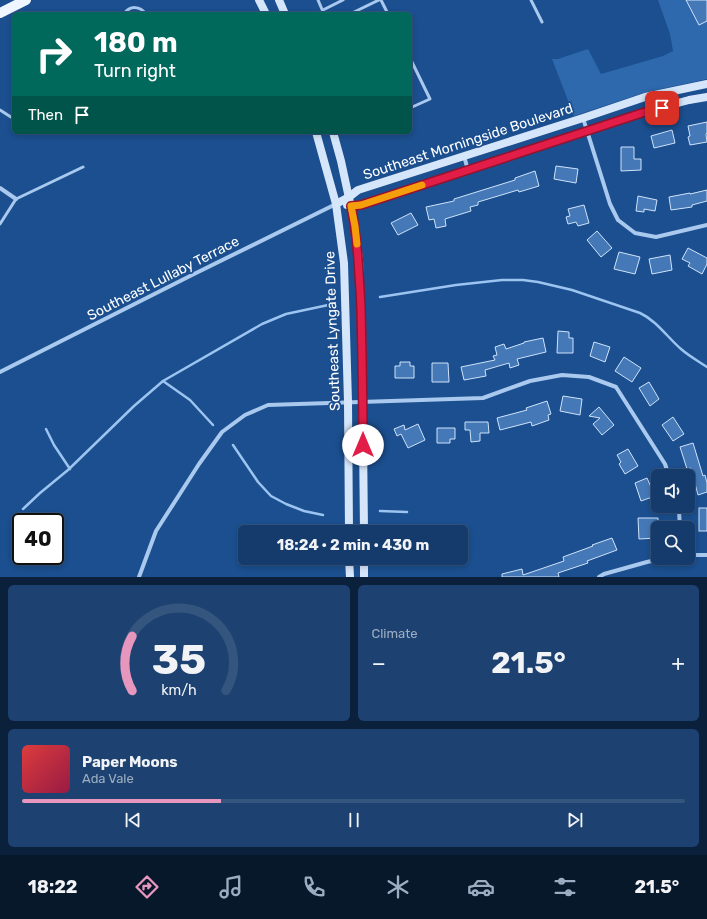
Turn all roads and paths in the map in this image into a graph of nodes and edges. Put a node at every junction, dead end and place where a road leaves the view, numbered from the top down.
1 (26, 0) edge
2 (259, 0) edge
3 (279, 0) edge
4 (318, 0) edge
5 (343, 0) edge
6 (380, 0) edge
7 (530, 0) edge
8 (323, 10) joint
9 (125, 12) edge
10 (144, 12) edge
11 (265, 12) edge
12 (284, 12) edge
13 (354, 12) edge
14 (387, 12) edge
15 (0, 13) edge
16 (542, 22) dead end
17 (412, 62) edge
18 (707, 84) edge
19 (707, 97) edge
20 (412, 107) edge
21 (0, 110) edge
22 (12, 118) edge
23 (583, 118) junction
24 (586, 131) junction
25 (317, 134) edge
26 (334, 134) edge
27 (464, 156) junction
28 (83, 166) dead end
29 (468, 170) junction
30 (0, 188) edge
31 (349, 197) junction
32 (16, 198) junction
33 (336, 204) junction
34 (351, 206) junction
35 (0, 224) edge
36 (707, 225) edge
37 (0, 372) edge
38 (348, 402) junction
39 (363, 402) junction
40 (667, 469) edge
41 (349, 525) edge
42 (364, 525) edge
43 (695, 555) edge
44 (707, 555) edge
45 (651, 561) edge
46 (349, 565) edge
47 (364, 565) edge
48 (139, 577) edge
49 (350, 577) edge
50 (364, 577) edge
51 (598, 577) edge

1 - 15 main road
2 - 11 street
3 - 12 street
4 - 8 lane
5 - 8 lane
6 - 13 lane
6 - 14 lane
7 - 16 lane
9 - 10 lane
17 - 20 lane
18 - 23 street, Southeast Morningside Boulevard
19 - 24 street, Southeast Morningside Boulevard
21 - 22 lane
23 - 24 street
23 - 27 street, Southeast Morningside Boulevard
24 - 29 street, Southeast Morningside Boulevard
24 - 36 street
25 - 33 street, Southeast Lyngate Drive
26 - 31 street, Southeast Lyngate Drive
27 - 29 street
27 - 31 street, Southeast Morningside Boulevard
28 - 32 lane
29 - 34 street, Southeast Morningside Boulevard
30 - 32 street
31 - 33 street, Southeast Morningside Boulevard
31 - 34 street, Southeast Lyngate Drive
32 - 35 lane
33 - 34 street, Southeast Morningside Boulevard
33 - 37 street, Southeast Lullaby Terrace
33 - 38 street, Southeast Lyngate Drive
34 - 39 street, Southeast Lyngate Drive
38 - 39 street
38 - 41 street, Southeast Lyngate Drive
38 - 48 street
39 - 40 street
39 - 42 street, Southeast Lyngate Drive
43 - 44 street
45 - 51 street
46 - 49 street
47 - 50 street

